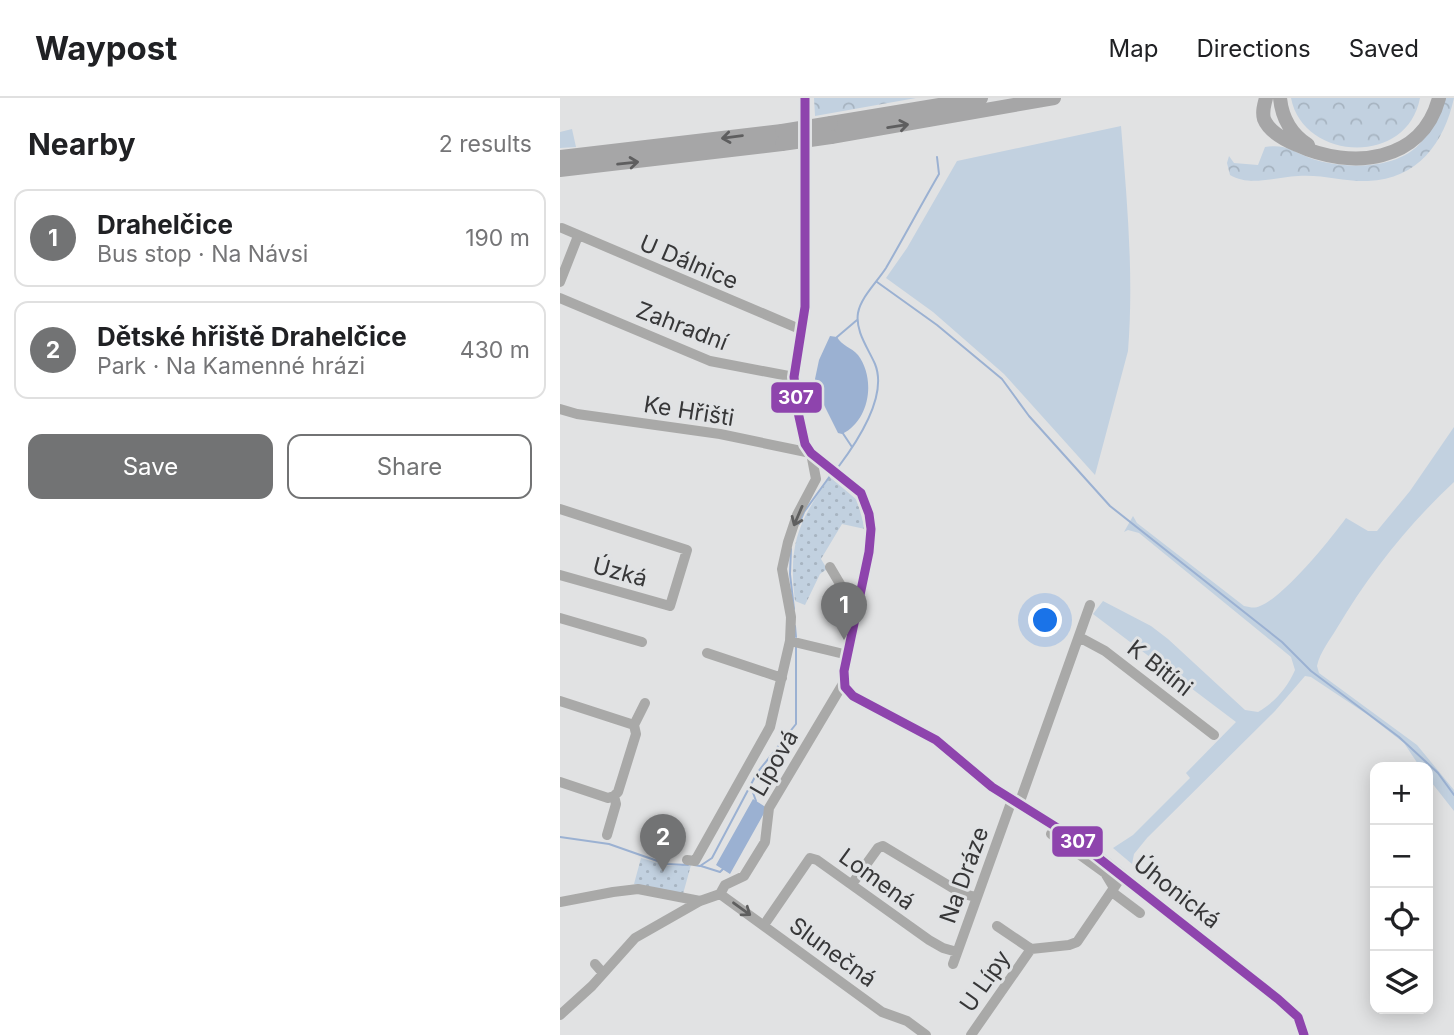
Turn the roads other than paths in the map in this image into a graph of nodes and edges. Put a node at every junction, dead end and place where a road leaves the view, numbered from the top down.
1 (805, 98) edge
2 (981, 98) edge
3 (1054, 98) edge
4 (1266, 98) edge
5 (1280, 98) edge
6 (1433, 98) edge
7 (1439, 98) edge
8 (831, 130) junction
9 (1420, 134) junction
10 (782, 137) junction
11 (560, 157) edge
12 (1335, 157) junction
13 (560, 170) edge
14 (562, 228) dead end
15 (578, 236) junction
16 (560, 282) edge
17 (560, 298) edge
18 (802, 330) junction
19 (794, 377) junction
20 (560, 409) edge
21 (811, 453) junction
22 (560, 509) edge
23 (830, 568) dead end
24 (560, 575) edge
25 (861, 595) junction
26 (1090, 605) dead end
27 (560, 618) edge
28 (1079, 637) junction
29 (642, 642) dead end
30 (795, 642) junction
31 (707, 653) dead end
32 (848, 655) junction
33 (782, 678) junction
34 (844, 682) junction
35 (560, 701) edge
36 (645, 703) dead end
37 (634, 725) junction
38 (1214, 735) dead end
39 (560, 782) edge
40 (615, 800) junction
41 (1015, 802) junction
42 (1051, 834) dead end
43 (607, 835) dead end
44 (687, 860) dead end
45 (1122, 876) junction
46 (852, 884) junction
47 (1113, 890) junction
48 (720, 894) junction
49 (975, 897) junction
50 (699, 901) junction
51 (560, 902) edge
52 (1140, 913) dead end
53 (764, 925) junction
54 (997, 926) dead end
55 (1031, 949) junction
56 (957, 952) junction
57 (953, 964) dead end
58 (560, 1015) edge
59 (1304, 1033) edge
60 (926, 1035) edge
61 (971, 1035) edge

1 - 18 main road
2 - 8 highway
8 -> 3 highway
4 - 12 highway
5 - 12 highway
6 - 9 highway
7 - 9 highway
8 - 10 highway, bridge
9 - 12 highway
10 -> 11 highway
13 -> 10 highway
14 - 15 street, U Dálnice
15 - 16 street
15 - 18 street, U Dálnice
17 - 19 street, Zahradní
18 - 19 main road
19 - 21 main road
20 - 21 street, Ke Hřišti
21 - 25 main road
21 -> 30 street
22 - 24 street, Úzká
23 - 25 street
25 - 32 main road
26 - 28 street, Na Dráze
27 - 29 street
28 - 38 street, K Bitíni
28 - 41 street, Na Dráze
30 - 32 street
30 - 33 street
31 - 33 street
32 - 34 main road
33 - 44 street
34 - 41 main road, Úhonická
34 - 48 street, Lípová
35 - 37 street
36 - 37 street
37 - 40 street
39 - 40 street
40 - 43 street
41 - 45 main road, Úhonická
41 - 49 street, Na Dráze
42 - 47 street
45 - 47 street, U Lípy
45 - 59 main road, Úhonická
46 - 49 street
46 - 53 street, Lomená
46 - 56 street, Lomená
47 - 52 street
47 - 55 street, U Lípy
48 - 50 street
48 -> 53 street, Slunečná
49 - 56 street, Na Dráze
50 - 51 street
50 - 58 street
53 - 60 street, Slunečná
54 - 55 street, U Lípy
55 - 61 street, U Lípy
56 - 57 street, Na Dráze

